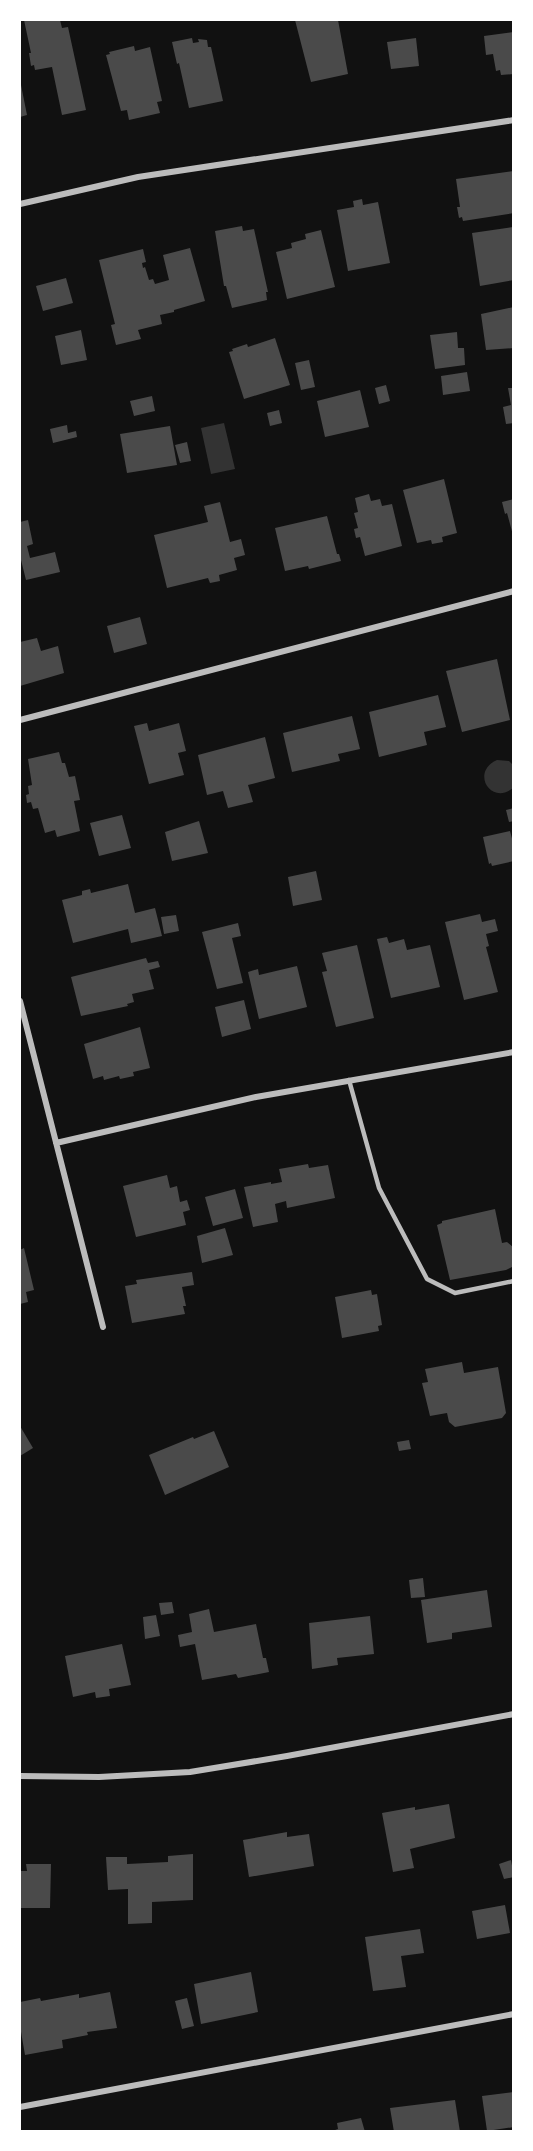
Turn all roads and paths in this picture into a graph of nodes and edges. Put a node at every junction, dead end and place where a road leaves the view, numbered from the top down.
1 (513, 120) edge
2 (20, 204) edge
3 (513, 591) edge
4 (20, 720) edge
5 (20, 1001) edge
6 (513, 1052) edge
7 (349, 1080) junction
8 (56, 1143) junction
9 (513, 1281) edge
10 (103, 1327) dead end
11 (513, 1714) edge
12 (20, 1776) edge
13 (513, 2014) edge
14 (20, 2107) edge

1 - 2 street
3 - 4 street
5 - 8 street
6 - 7 street
7 - 8 street
7 - 9 lane
8 - 10 street
11 - 12 street
13 - 14 street

